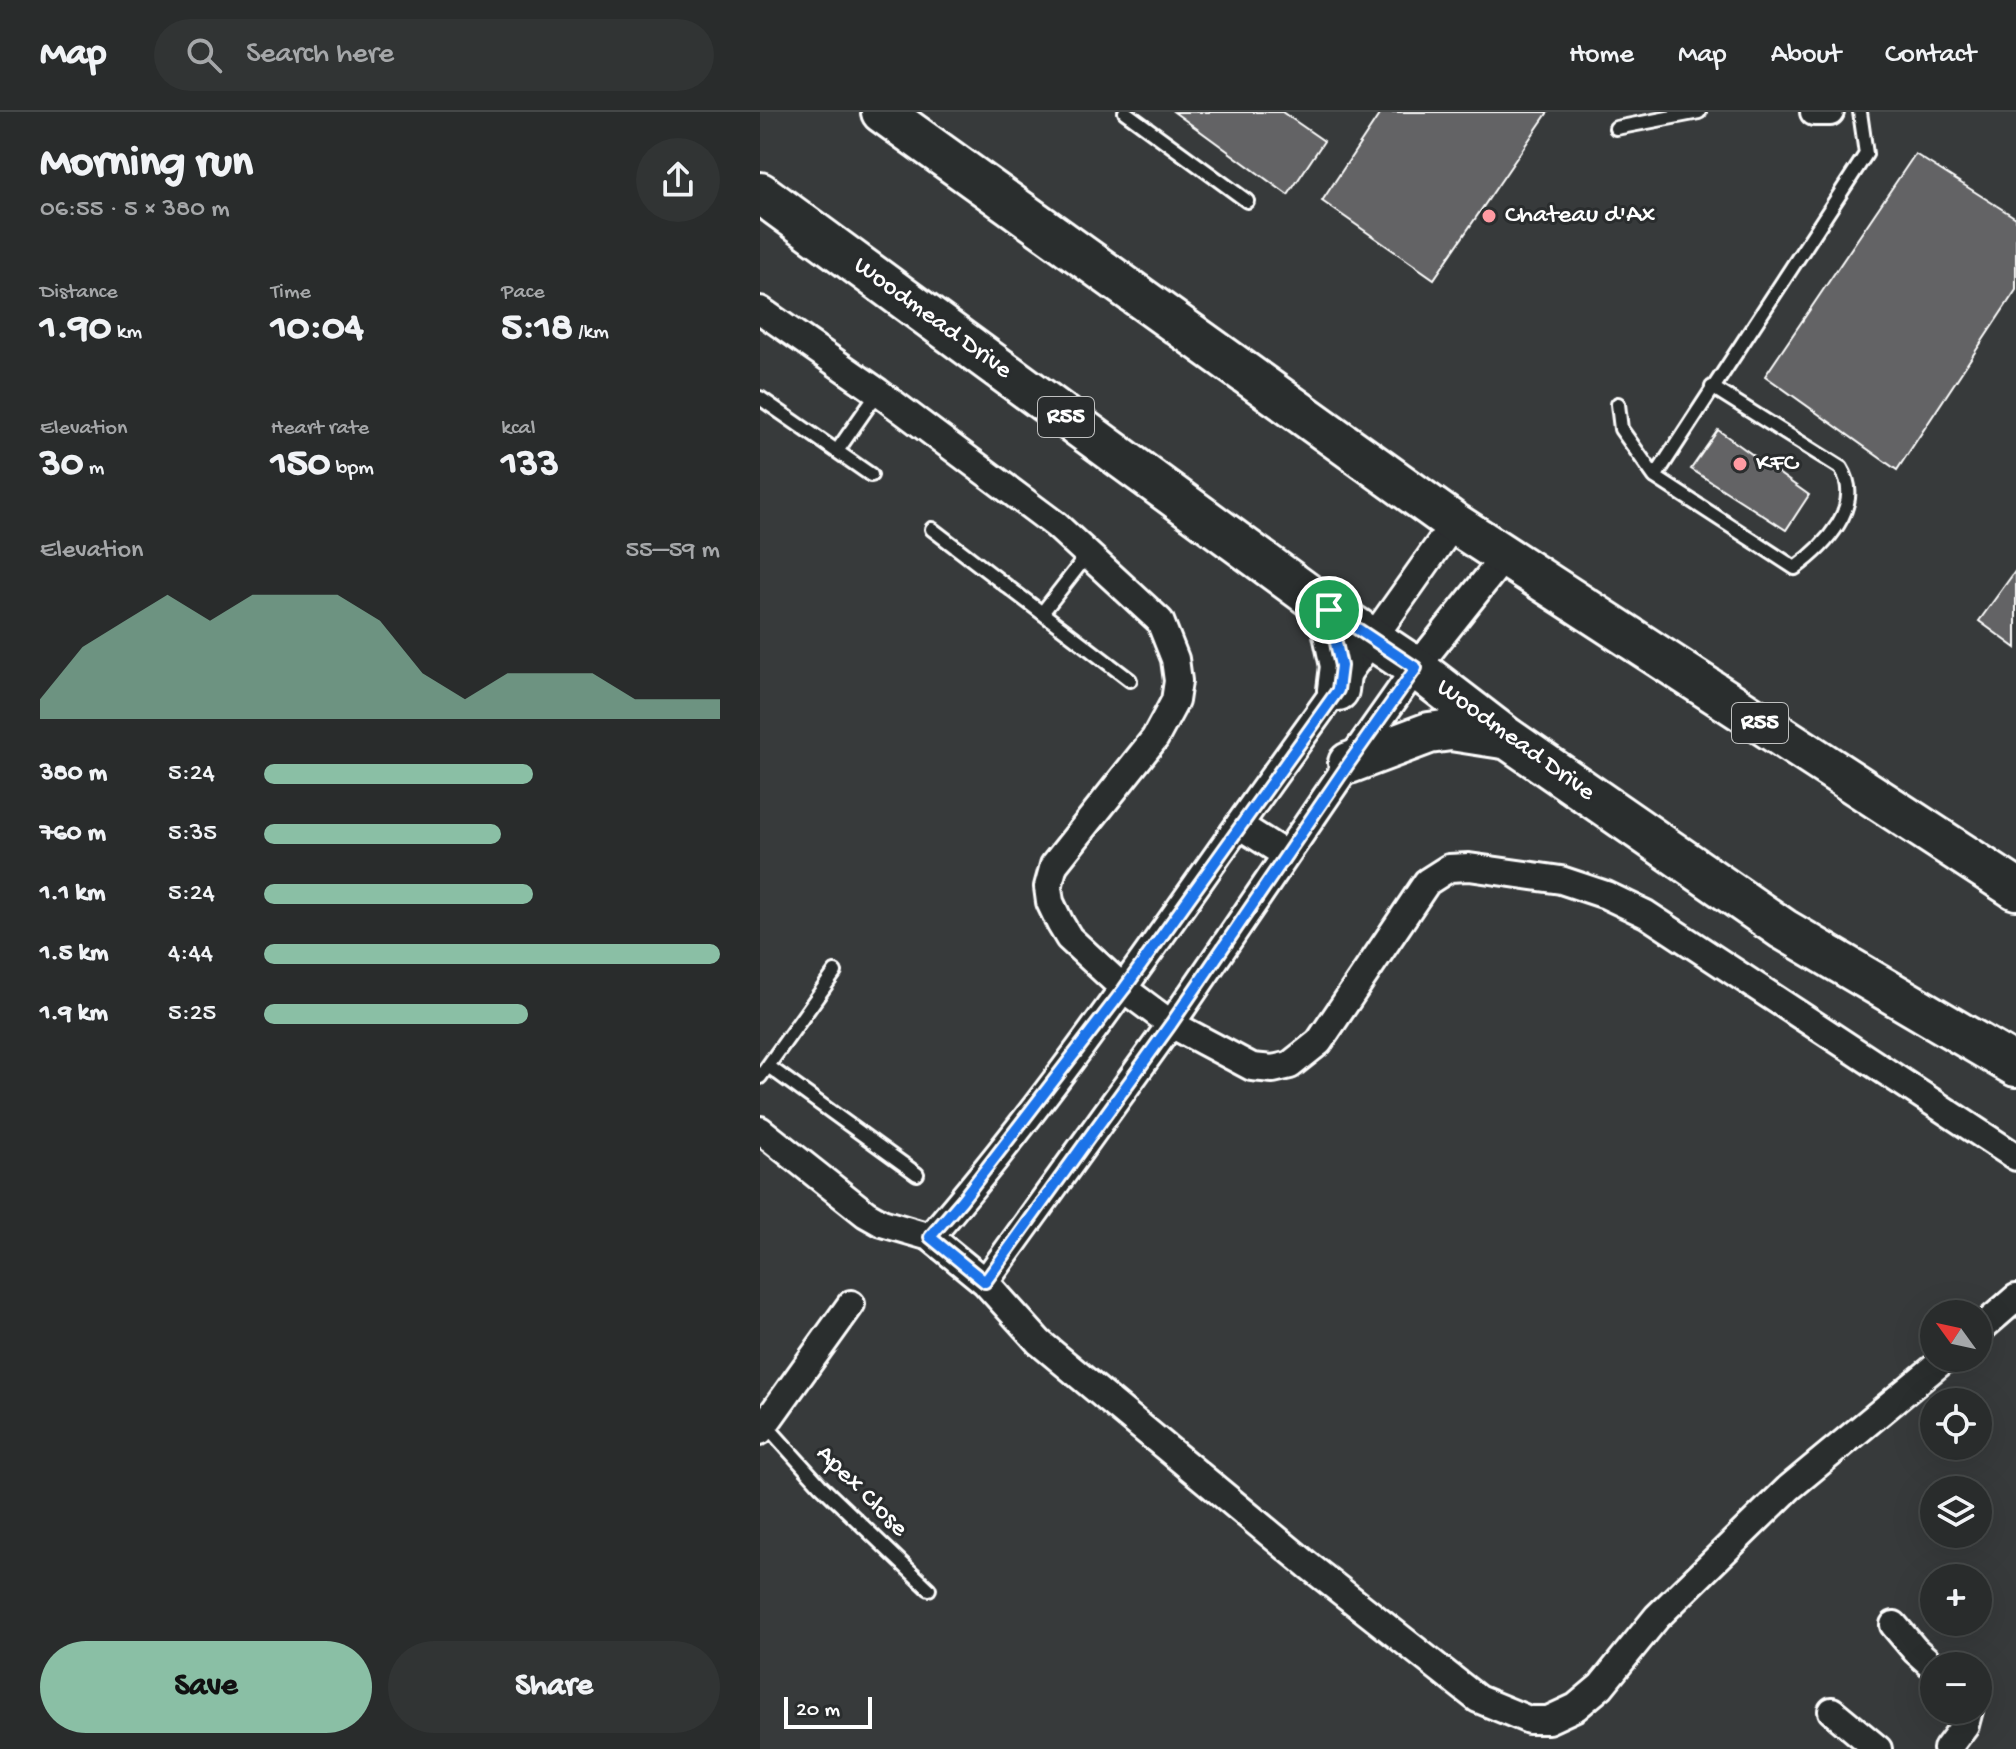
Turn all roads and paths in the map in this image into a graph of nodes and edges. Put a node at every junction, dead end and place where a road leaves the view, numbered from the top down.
1 (882, 112) edge
2 (1125, 112) edge
3 (1699, 112) edge
4 (1814, 112) edge
5 (1830, 112) edge
6 (1860, 112) edge
7 (1616, 128) dead end
8 (760, 193) edge
9 (1247, 201) dead end
10 (760, 310) edge
11 (1712, 387) junction
12 (878, 392) junction
13 (760, 398) edge
14 (1618, 404) dead end
15 (837, 451) junction
16 (871, 475) dead end
17 (1655, 477) junction
18 (1454, 523) junction
19 (932, 529) dead end
20 (1088, 554) junction
21 (1505, 556) junction
22 (1329, 610) junction
23 (1042, 613) junction
24 (1373, 641) junction
25 (1416, 668) junction
26 (1130, 680) dead end
27 (1338, 690) junction
28 (1507, 738) junction
29 (1349, 763) junction
30 (1239, 825) junction
31 (1286, 855) junction
32 (2016, 889) edge
33 (835, 972) dead end
34 (1124, 989) junction
35 (1171, 1024) junction
36 (768, 1066) junction
37 (2016, 1066) edge
38 (760, 1077) edge
39 (760, 1130) edge
40 (2016, 1157) edge
41 (917, 1174) dead end
42 (930, 1237) junction
43 (985, 1282) junction
44 (2016, 1298) edge
45 (851, 1304) dead end
46 (1992, 1319) edge
47 (1929, 1372) edge
48 (763, 1428) edge
49 (929, 1589) dead end
50 (1894, 1625) dead end
51 (1920, 1652) edge
52 (1832, 1711) dead end
53 (1965, 1724) edge
54 (1878, 1749) edge
55 (1947, 1749) edge

1 - 18 main road, R55
2 - 9 lane
3 - 7 lane
4 - 5 street
6 - 11 lane
8 - 22 main road, Woodmead Drive / R55
10 - 12 street
11 - 17 lane
11 - 17 lane
12 - 15 lane
12 - 20 street
13 - 15 lane
14 - 17 lane
15 - 16 lane
18 - 21 main road, R55
18 - 24 street
19 - 23 lane
20 - 23 lane
20 - 34 street
21 - 25 street
21 - 32 main road, R55
22 - 24 main road, Woodmead Drive / R55
22 - 27 main road
23 - 26 lane
24 - 25 main road, Woodmead Drive / R55
24 - 27 street
25 - 28 main road, Woodmead Drive / R55
25 - 29 street
27 - 30 street
28 - 29 main road
28 - 37 main road, Woodmead Drive / R55
29 - 31 street
30 - 31 street
30 - 34 street
31 - 35 street
33 - 36 lane
34 - 35 street
34 - 42 street
35 - 40 street
35 - 43 street
36 - 38 lane
36 - 41 lane
39 - 42 street
42 - 43 street
43 - 47 street
44 - 46 street
45 - 48 street
48 - 49 lane, Apex Close
50 - 51 street
52 - 54 street
53 - 55 street

